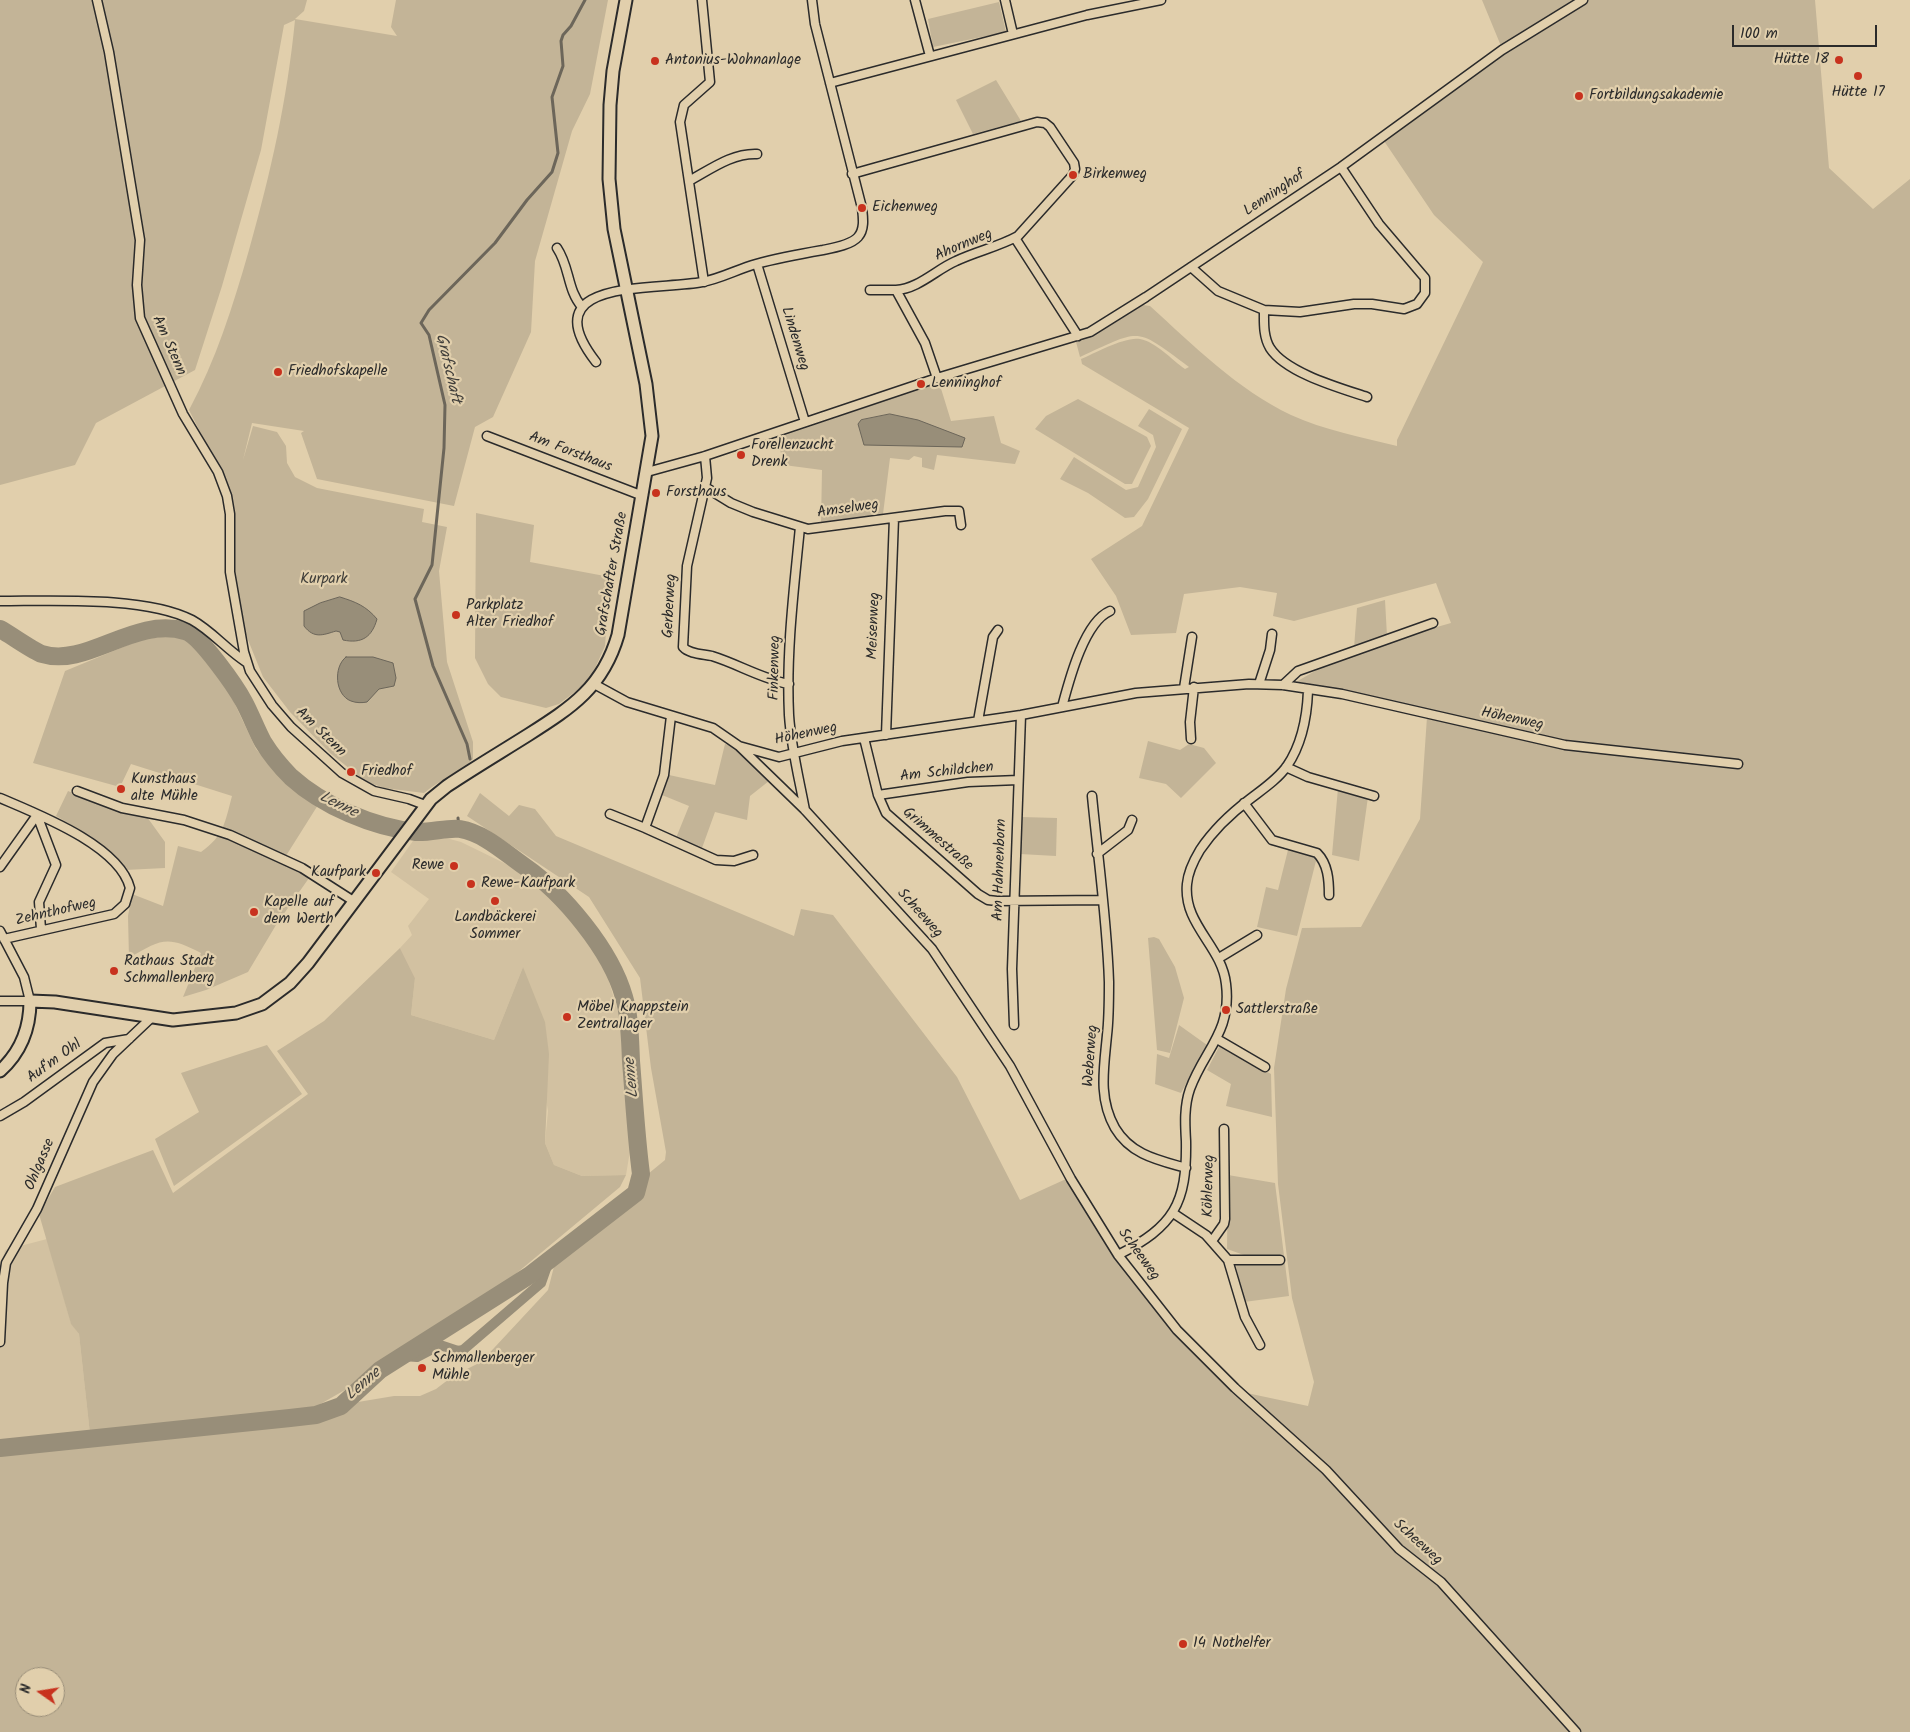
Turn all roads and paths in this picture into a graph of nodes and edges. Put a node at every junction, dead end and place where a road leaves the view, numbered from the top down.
1 (98, 0) edge
2 (626, 0) edge
3 (702, 0) edge
4 (812, 0) edge
5 (915, 0) edge
6 (1005, 0) edge
7 (1161, 0) edge
8 (1584, 0) edge
9 (1013, 34) junction
10 (930, 56) junction
11 (830, 83) junction
12 (758, 154) dead end
13 (1342, 167) junction
14 (852, 174) junction
15 (689, 181) junction
16 (1015, 238) junction
17 (557, 248) dead end
18 (757, 264) junction
19 (1191, 268) junction
20 (704, 282) junction
21 (626, 289) junction
22 (870, 290) dead end
23 (896, 290) junction
24 (582, 307) junction
25 (1264, 310) junction
26 (1078, 336) junction
27 (596, 362) dead end
28 (937, 378) junction
29 (1368, 397) dead end
30 (805, 422) junction
31 (487, 436) dead end
32 (706, 456) junction
33 (647, 472) junction
34 (705, 487) junction
35 (643, 496) junction
36 (894, 518) junction
37 (961, 525) dead end
38 (800, 527) junction
39 (0, 601) edge
40 (1110, 611) dead end
41 (1433, 623) dead end
42 (998, 630) dead end
43 (1272, 634) dead end
44 (1192, 636) dead end
45 (246, 662) junction
46 (594, 684) junction
47 (789, 684) junction
48 (1259, 684) junction
49 (1283, 685) junction
50 (1194, 687) junction
51 (1184, 688) junction
52 (1308, 691) junction
53 (1062, 707) junction
54 (1021, 715) junction
55 (671, 716) junction
56 (978, 721) junction
57 (886, 735) junction
58 (864, 738) junction
59 (1191, 739) dead end
60 (739, 746) junction
61 (793, 754) junction
62 (1738, 764) dead end
63 (1286, 767) junction
64 (1018, 780) junction
65 (77, 791) dead end
66 (878, 795) junction
67 (1092, 796) dead end
68 (1374, 796) dead end
69 (0, 798) edge
70 (1244, 803) junction
71 (423, 809) junction
72 (804, 810) junction
73 (610, 814) dead end
74 (37, 815) junction
75 (1132, 820) dead end
76 (645, 828) junction
77 (1098, 854) junction
78 (753, 855) dead end
79 (0, 867) edge
80 (1329, 895) dead end
81 (1014, 900) junction
82 (1103, 900) junction
83 (355, 902) junction
84 (41, 929) junction
85 (2, 935) edge
86 (1256, 935) dead end
87 (1219, 958) junction
88 (0, 1001) edge
89 (30, 1001) junction
90 (151, 1018) junction
91 (1014, 1025) dead end
92 (129, 1039) junction
93 (1217, 1039) junction
94 (1265, 1067) dead end
95 (0, 1071) edge
96 (0, 1116) edge
97 (1224, 1129) dead end
98 (1186, 1168) junction
99 (1173, 1213) junction
100 (1212, 1240) junction
101 (1118, 1255) junction
102 (1228, 1260) junction
103 (1280, 1260) dead end
104 (0, 1342) edge
105 (1260, 1345) dead end
106 (1576, 1732) edge

1 - 45 street, Am Stenn
2 - 21 street, Grafschafter Straße
3 - 15 street
4 - 11 street
5 - 10 street
6 - 9 street
7 - 9 street
8 - 13 street, Lenninghof
9 - 10 street
10 - 11 street
11 - 14 street
12 - 15 street
13 - 19 street, Lenninghof
13 - 25 street
14 - 16 street
14 - 18 street
15 - 20 street
16 - 23 street, Ahornweg
16 - 26 street
17 - 24 street
18 - 20 street
18 - 30 street, Lindenweg
19 - 25 street
19 - 26 street, Lenninghof
20 - 21 street
21 - 24 street
21 - 33 street, Grafschafter Straße
22 - 23 street, Ahornweg
23 - 28 street
24 - 27 street
25 - 29 street
26 - 28 street, Lenninghof
28 - 30 street, Lenninghof
30 - 32 street, Lenninghof
31 - 35 street, Am Forsthaus
32 - 33 street, Lenninghof
32 - 34 street, Gerberweg
33 - 35 street, Grafschafter Straße
34 - 38 street, Amselweg
34 - 47 street, Gerberweg
35 - 46 street, Grafschafter Straße
36 - 37 street, Amselweg
36 - 38 street, Amselweg
36 - 57 street, Meisenweg
38 - 47 street, Finkenweg
39 - 45 street, Am Stenn
40 - 53 street
41 - 49 street
42 - 56 street
43 - 48 street
44 - 51 street
45 - 71 street, Am Stenn
46 - 55 street, Höhenweg
46 - 71 street, Grafschafter Straße
47 - 61 street, Finkenweg
48 - 49 street, Höhenweg
48 - 50 street, Höhenweg
49 - 52 street, Höhenweg
50 - 51 street, Höhenweg
50 - 59 street
51 - 53 street, Höhenweg
52 - 62 street, Höhenweg
52 - 63 street
53 - 54 street, Höhenweg
54 - 56 street, Höhenweg
54 - 64 street, Am Hahnenborn
55 - 60 street, Höhenweg
55 - 76 street
56 - 57 street, Höhenweg
57 - 58 street, Höhenweg
58 - 61 street, Höhenweg
58 - 66 street, Grimmestraße
60 - 61 street, Höhenweg
60 - 72 street, Scheeweg
61 - 72 street, Finkenweg
63 - 68 street
63 - 70 street
64 - 66 street, Am Schildchen
64 - 81 street, Am Hahnenborn
65 - 83 street
66 - 81 street, Grimmestraße
67 - 77 street, Weberweg
69 - 74 street
70 - 80 street
70 - 87 street
71 - 83 street, Grafschafter Straße
72 - 101 street, Scheeweg
73 - 76 street
74 - 79 street
74 - 84 street
74 - 84 street, Zehnthofweg
75 - 77 street
76 - 78 street
77 - 82 street, Weberweg
81 - 82 street
81 - 91 street, Am Hahnenborn
82 - 98 street, Weberweg
83 - 90 street, Grafschafter Straße
84 - 85 street, Zehnthofweg
85 - 89 street
86 - 87 street
87 - 93 street
88 - 89 street
89 - 90 street, Grafschafter Straße
89 - 95 street
90 - 92 street, Ohlgasse
92 - 96 street, Auf'm Ohl
92 - 104 street, Ohlgasse
93 - 94 street
93 - 98 street
97 - 100 street, Köhlerweg
98 - 99 street
99 - 100 street, Köhlerweg
99 - 101 street
100 - 102 street, Köhlerweg
101 - 106 street, Scheeweg
102 - 103 street
102 - 105 street, Köhlerweg

